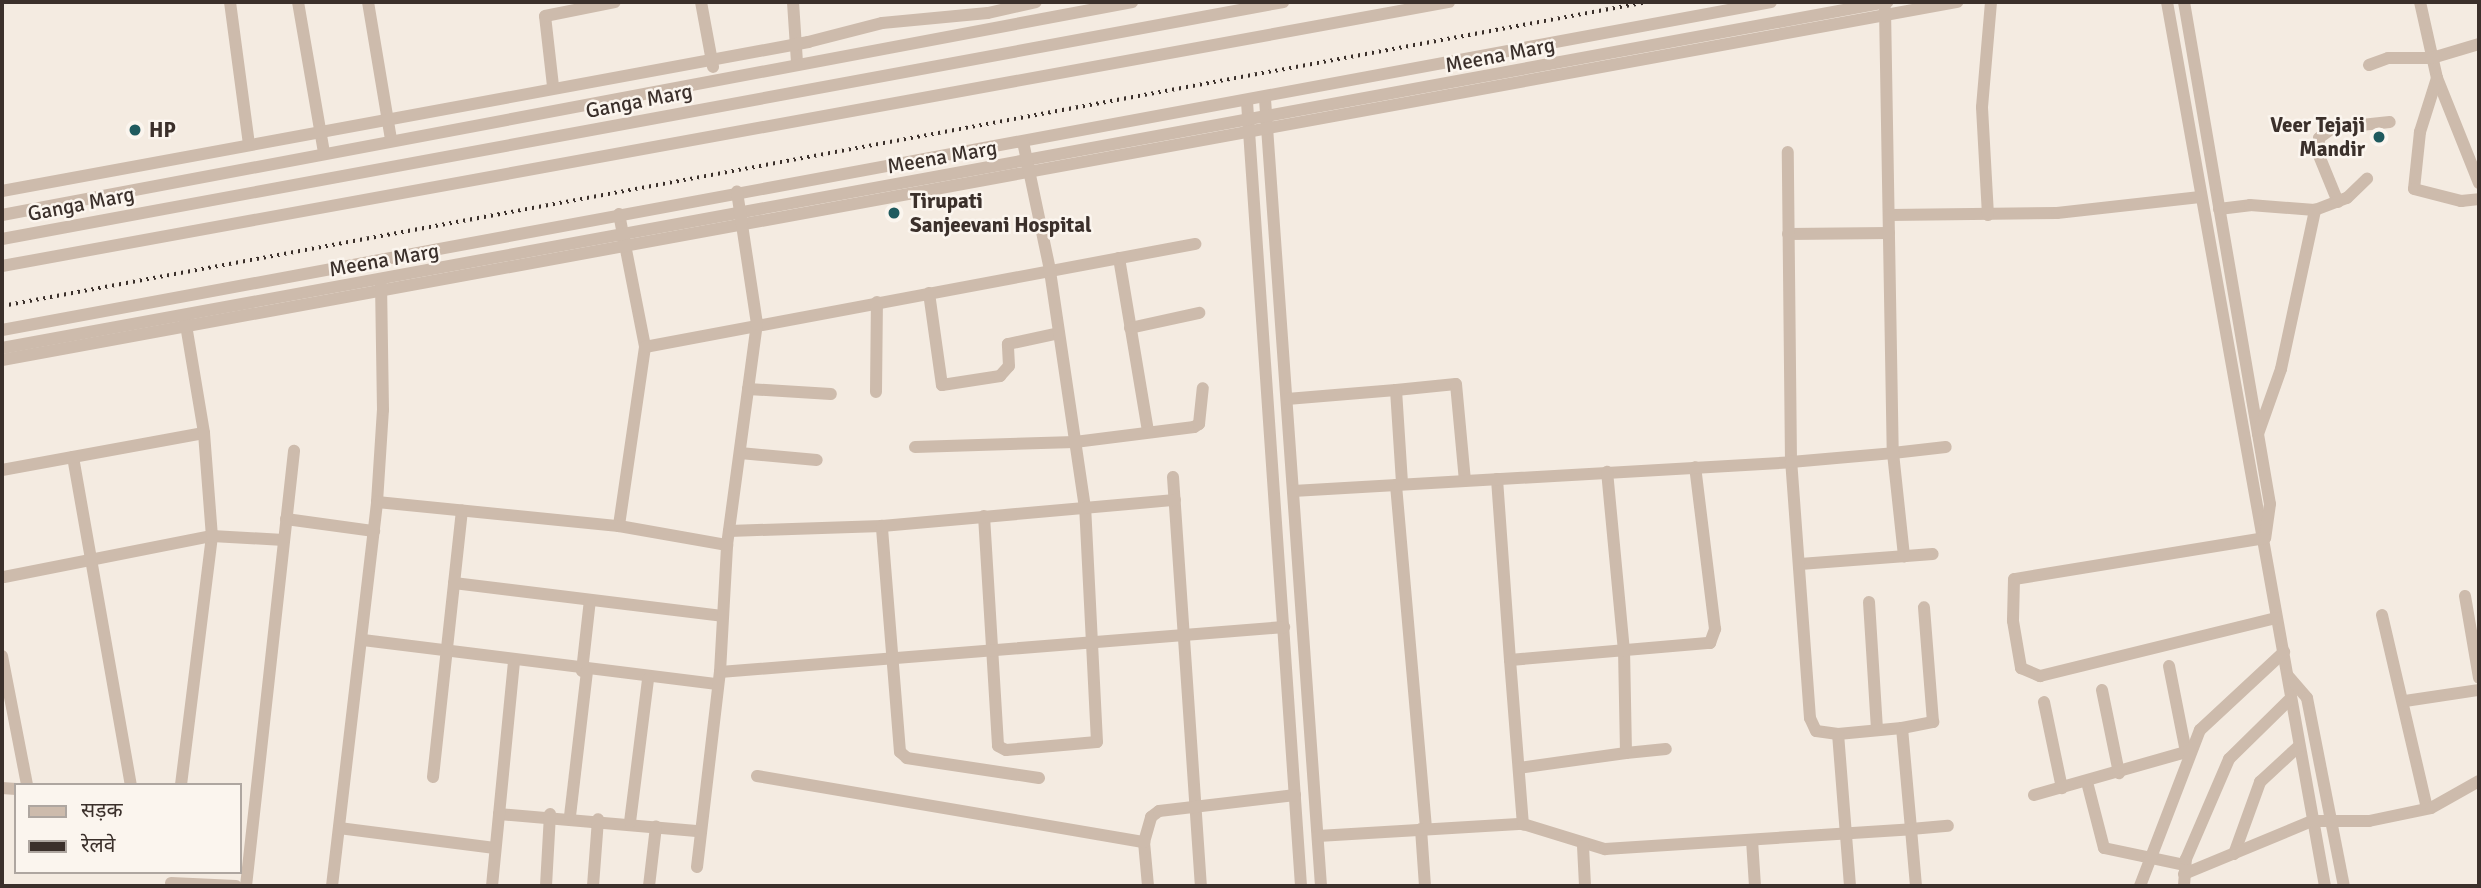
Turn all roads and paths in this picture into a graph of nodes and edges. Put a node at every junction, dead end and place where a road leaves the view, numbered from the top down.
1 (230, 2) edge
2 (298, 2) edge
3 (368, 2) edge
4 (615, 2) edge
5 (701, 2) edge
6 (793, 2) edge
7 (1036, 2) edge
8 (1132, 2) edge
9 (1283, 2) edge
10 (1449, 2) edge
11 (1771, 2) edge
12 (1957, 2) edge
13 (1991, 2) edge
14 (2167, 2) edge
15 (2184, 2) edge
16 (2420, 2) edge
17 (1113, 4) edge
18 (1886, 5) edge
19 (796, 43) junction
20 (2479, 44) edge
21 (2432, 58) junction
22 (712, 60) junction
23 (797, 64) junction
24 (2369, 65) dead end
25 (2437, 78) junction
26 (715, 79) junction
27 (553, 86) junction
28 (1265, 99) junction
29 (1247, 102) junction
30 (387, 118) junction
31 (2390, 122) dead end
32 (1268, 123) junction
33 (1250, 127) junction
34 (320, 131) junction
35 (391, 140) junction
36 (1023, 142) junction
37 (249, 144) junction
38 (219, 150) junction
39 (324, 152) junction
40 (1788, 152) dead end
41 (1028, 167) junction
42 (224, 172) junction
43 (2367, 179) dead end
44 (2479, 183) edge
45 (2, 191) edge
46 (737, 192) junction
47 (2200, 197) junction
48 (2479, 199) edge
49 (2338, 202) junction
50 (2219, 209) junction
51 (2315, 210) junction
52 (619, 214) junction
53 (2, 215) edge
54 (1889, 215) junction
55 (1988, 215) junction
56 (741, 219) junction
57 (1889, 233) junction
58 (1788, 234) junction
59 (2, 239) edge
60 (625, 240) junction
61 (1195, 244) dead end
62 (1119, 258) junction
63 (2, 266) edge
64 (1050, 270) junction
65 (381, 285) junction
66 (929, 293) junction
67 (877, 302) junction
68 (1199, 313) dead end
69 (185, 321) junction
70 (757, 324) junction
71 (1130, 328) junction
72 (2, 330) edge
73 (1059, 333) junction
74 (645, 347) junction
75 (2, 348) edge
76 (2, 360) edge
77 (1203, 388) dead end
78 (748, 389) junction
79 (1396, 390) junction
80 (876, 392) dead end
81 (831, 394) dead end
82 (1287, 399) junction
83 (1148, 432) junction
84 (204, 433) junction
85 (2258, 435) junction
86 (1075, 442) junction
87 (915, 447) dead end
88 (1945, 447) dead end
89 (294, 451) dead end
90 (740, 453) junction
91 (1893, 453) junction
92 (73, 457) junction
93 (817, 460) dead end
94 (1791, 462) junction
95 (1695, 467) junction
96 (2, 470) edge
97 (1607, 472) junction
98 (1173, 477) dead end
99 (1497, 479) junction
100 (1465, 481) junction
101 (1399, 485) junction
102 (1293, 491) junction
103 (1175, 500) junction
104 (377, 502) junction
105 (1085, 508) junction
106 (462, 511) junction
107 (984, 516) junction
108 (286, 519) junction
109 (620, 526) junction
110 (882, 526) junction
111 (374, 531) junction
112 (212, 536) junction
113 (728, 538) junction
114 (2265, 538) junction
115 (284, 540) junction
116 (1933, 554) dead end
117 (1904, 556) junction
118 (90, 561) junction
119 (1800, 564) junction
120 (3, 579) edge
121 (454, 583) junction
122 (2465, 596) dead end
123 (590, 600) junction
124 (1870, 602) dead end
125 (1924, 607) dead end
126 (2382, 615) dead end
127 (722, 616) junction
128 (2276, 618) junction
129 (1284, 627) junction
130 (1185, 636) junction
131 (363, 640) junction
132 (1093, 643) junction
133 (989, 650) junction
134 (1624, 651) junction
135 (446, 652) junction
136 (2284, 652) junction
137 (2, 656) edge
138 (892, 657) junction
139 (1510, 660) junction
140 (514, 661) junction
141 (2169, 666) dead end
142 (585, 671) junction
143 (2288, 676) junction
144 (719, 678) junction
145 (2479, 678) edge
146 (648, 679) junction
147 (2102, 690) dead end
148 (2479, 690) edge
149 (2288, 701) junction
150 (2405, 701) junction
151 (2044, 702) dead end
152 (1902, 728) junction
153 (1877, 729) junction
154 (1838, 734) junction
155 (2299, 746) junction
156 (1666, 749) dead end
157 (2188, 751) junction
158 (1626, 753) junction
159 (1519, 768) junction
160 (2119, 773) junction
161 (757, 776) dead end
162 (433, 777) dead end
163 (1039, 778) dead end
164 (2479, 781) edge
165 (2087, 782) junction
166 (27, 783) edge
167 (131, 783) edge
168 (181, 783) edge
169 (2062, 788) junction
170 (1295, 795) junction
171 (2034, 795) dead end
172 (1196, 805) junction
173 (2427, 808) junction
174 (499, 814) junction
175 (550, 814) junction
176 (570, 816) junction
177 (597, 819) junction
178 (2330, 820) junction
179 (2312, 821) junction
180 (630, 822) junction
181 (1524, 824) junction
182 (656, 825) junction
183 (1948, 825) dead end
184 (339, 828) junction
185 (1911, 828) junction
186 (1424, 829) junction
187 (699, 831) junction
188 (1844, 834) junction
189 (1318, 836) junction
190 (1752, 840) junction
191 (1144, 842) junction
192 (1583, 846) junction
193 (495, 848) junction
194 (2234, 854) junction
195 (2147, 859) junction
196 (697, 867) dead end
197 (2185, 875) edge
198 (171, 880) edge
199 (236, 886) edge
200 (246, 886) edge
201 (332, 886) edge
202 (492, 886) edge
203 (546, 886) edge
204 (593, 886) edge
205 (649, 886) edge
206 (1148, 886) edge
207 (1201, 886) edge
208 (1301, 886) edge
209 (1321, 886) edge
210 (1425, 886) edge
211 (1585, 886) edge
212 (1755, 886) edge
213 (1850, 886) edge
214 (1916, 886) edge
215 (2140, 886) edge
216 (2325, 886) edge
217 (2344, 886) edge

1 - 37 street
2 - 34 street
3 - 30 street
4 - 27 street
5 - 22 street
6 - 19 street
7 - 19 street
8 - 17 street, Ganga Marg
9 - 59 street, Ganga Marg
10 - 63 street
11 - 28 street, Meena Marg
12 - 18 street, Meena Marg
13 - 55 street
14 - 47 street
15 - 50 street
16 - 21 street
17 - 23 street, Ganga Marg
18 - 32 street, Meena Marg
18 - 54 street
19 - 22 street
19 - 23 street
20 - 21 street
21 - 24 street
21 - 25 street
22 - 26 street
22 - 27 street
23 - 26 street, Ganga Marg
25 - 44 street
25 - 48 street
26 - 35 street, Ganga Marg
27 - 30 street
28 - 29 street, Meena Marg
28 - 32 street
29 - 33 street
29 - 36 street, Meena Marg
30 - 34 street
30 - 35 street
31 - 49 street
32 - 33 street, Meena Marg
32 - 82 street
33 - 41 street, Meena Marg
33 - 129 street
34 - 37 street
34 - 39 street
35 - 39 street, Ganga Marg
36 - 41 street
36 - 46 street, Meena Marg
37 - 38 street
38 - 42 street
38 - 45 street
39 - 42 street, Ganga Marg
40 - 58 street
41 - 56 street, Meena Marg
41 - 64 street
42 - 53 street, Ganga Marg
43 - 49 street
46 - 52 street, Meena Marg
46 - 56 street
47 - 55 street
47 - 114 street
49 - 51 street
50 - 51 street
50 - 85 street
51 - 85 street
52 - 60 street
52 - 72 street, Meena Marg
54 - 55 street
54 - 57 street
56 - 60 street, Meena Marg
56 - 70 street
57 - 58 street
57 - 91 street
58 - 94 street
60 - 65 street, Meena Marg
60 - 74 street
61 - 62 street
62 - 64 street
62 - 71 street
64 - 66 street
64 - 73 street
65 - 69 street, Meena Marg
65 - 104 street
66 - 67 street
66 - 73 street
67 - 70 street
67 - 80 street
68 - 71 street
69 - 75 street
69 - 76 street
69 - 84 street
70 - 74 street
70 - 78 street
71 - 83 street
73 - 86 street
74 - 109 street
77 - 83 street
78 - 81 street
78 - 90 street
79 - 82 street
79 - 100 street
79 - 101 street
82 - 102 street
83 - 86 street
84 - 92 street
84 - 112 street
85 - 114 street
86 - 87 street
86 - 105 street
88 - 91 street
89 - 108 street
90 - 93 street
90 - 113 street
91 - 94 street
91 - 117 street
92 - 96 street
92 - 118 street
94 - 95 street
94 - 119 street
95 - 97 street
95 - 134 street
97 - 99 street
97 - 134 street
98 - 103 street
99 - 100 street
99 - 139 street
100 - 101 street
101 - 102 street
101 - 186 street
102 - 189 street
103 - 105 street
103 - 130 street
104 - 106 street
104 - 111 street
105 - 107 street
105 - 132 street
106 - 109 street
106 - 121 street
107 - 110 street
107 - 133 street
108 - 111 street
108 - 115 street
109 - 113 street
110 - 113 street
110 - 138 street
111 - 131 street
112 - 115 street
112 - 118 street
112 - 168 street
113 - 127 street
114 - 128 street
114 - 128 street
115 - 200 street
116 - 117 street
117 - 119 street
118 - 120 street
118 - 167 street
119 - 154 street
121 - 123 street
121 - 135 street
122 - 145 street
123 - 127 street
123 - 142 street
124 - 153 street
125 - 152 street
126 - 150 street
127 - 144 street
128 - 136 street
129 - 130 street
129 - 170 street
130 - 132 street
130 - 172 street
131 - 135 street
131 - 184 street
132 - 133 street
132 - 133 street
133 - 138 street
134 - 139 street
134 - 158 street
135 - 140 street
135 - 162 street
136 - 143 street
136 - 157 street
137 - 166 street
138 - 144 street
138 - 163 street
139 - 159 street
140 - 142 street
140 - 174 street
141 - 157 street
142 - 146 street
142 - 176 street
143 - 149 street
143 - 178 street
144 - 146 street
144 - 187 street
146 - 180 street
147 - 160 street
148 - 150 street
149 - 155 street
149 - 197 street
150 - 173 street
151 - 169 street
152 - 153 street
152 - 185 street
153 - 154 street
154 - 188 street
155 - 179 street
155 - 194 street
156 - 158 street
157 - 160 street
157 - 195 street
158 - 159 street
159 - 181 street
160 - 165 street
161 - 191 street
164 - 173 street
165 - 169 street
165 - 195 street
169 - 171 street
170 - 172 street
170 - 208 street
172 - 191 street
172 - 207 street
173 - 178 street
174 - 175 street
174 - 193 street
175 - 176 street
175 - 203 street
176 - 177 street
177 - 180 street
177 - 204 street
178 - 179 street
178 - 217 street
179 - 194 street
179 - 216 street
180 - 182 street
181 - 186 street
181 - 192 street
182 - 187 street
182 - 205 street
183 - 185 street
184 - 193 street
184 - 201 street
185 - 188 street
185 - 214 street
186 - 189 street
186 - 210 street
187 - 196 street
188 - 190 street
188 - 213 street
189 - 209 street
190 - 192 street
190 - 212 street
191 - 206 street
192 - 211 street
193 - 202 street
194 - 197 street
195 - 197 street
195 - 215 street
198 - 199 street

